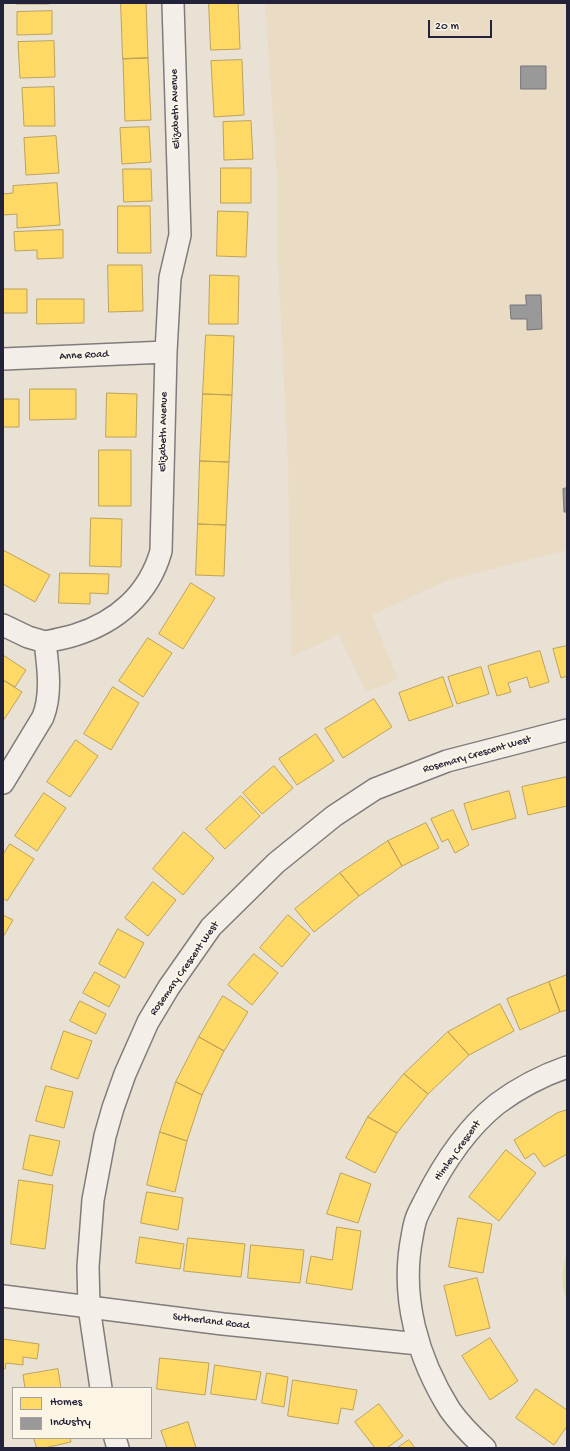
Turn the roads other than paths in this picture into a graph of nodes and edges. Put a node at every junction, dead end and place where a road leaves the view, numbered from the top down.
1 (173, 3) edge
2 (166, 352) junction
3 (3, 359) edge
4 (3, 625) edge
5 (45, 642) junction
6 (567, 730) edge
7 (3, 783) edge
8 (567, 1067) edge
9 (3, 1296) edge
10 (89, 1307) junction
11 (418, 1344) junction
12 (101, 1387) edge
13 (485, 1448) edge

1 - 2 street, Elizabeth Avenue
2 - 3 street, Anne Road
2 - 5 street, Elizabeth Avenue
4 - 5 street
5 - 7 street
6 - 10 street, Rosemary Crescent West
8 - 11 street, Himley Crescent
9 - 10 street, Sutherland Road
10 - 11 street, Sutherland Road
10 - 12 street, Rosemary Crescent West
11 - 13 street, Himley Crescent

